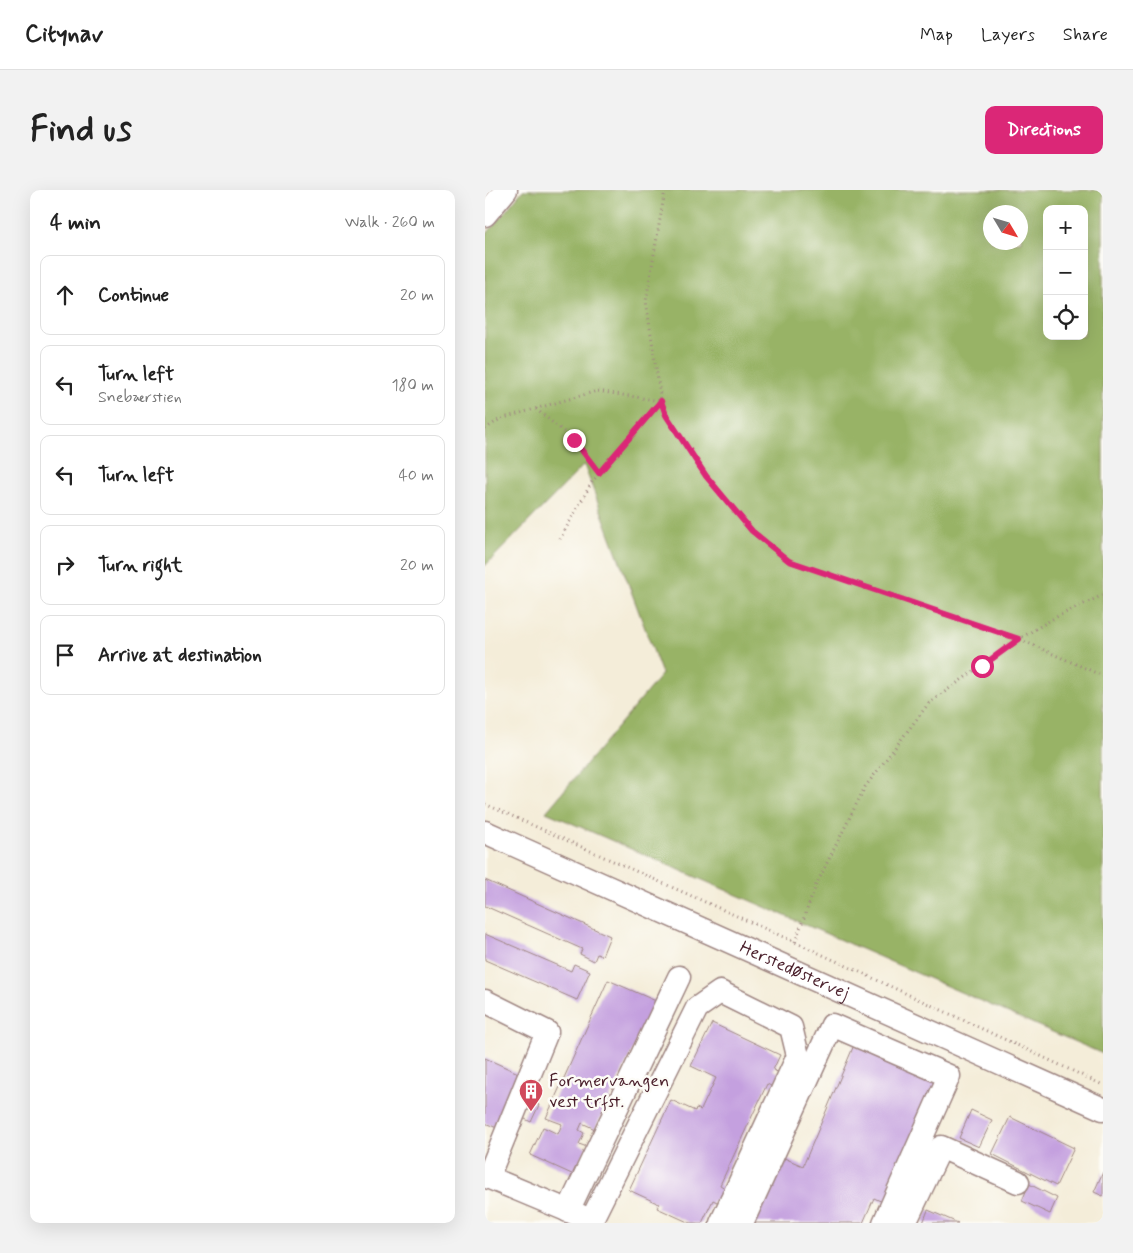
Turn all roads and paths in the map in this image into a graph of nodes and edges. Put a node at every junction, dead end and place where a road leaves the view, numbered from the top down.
1 (506, 190) edge
2 (665, 190) edge
3 (485, 215) edge
4 (661, 401) junction
5 (536, 409) junction
6 (485, 429) edge
7 (599, 473) junction
8 (560, 539) dead end
9 (1103, 595) edge
10 (1019, 639) junction
11 (1103, 676) edge
12 (485, 804) edge
13 (485, 832) edge
14 (795, 942) junction
15 (679, 977) dead end
16 (485, 1001) edge
17 (1103, 1085) edge
18 (1103, 1109) edge
19 (494, 1136) edge
20 (487, 1176) edge
21 (1018, 1182) dead end
22 (568, 1211) junction
23 (594, 1222) edge
24 (721, 1223) edge
25 (742, 1223) edge
26 (884, 1223) edge
27 (905, 1223) edge

1 - 3 street
2 - 4 path
4 - 5 path
4 - 7 path
4 - 10 path
5 - 6 path
5 - 7 path
7 - 8 path
9 - 10 path
10 - 11 path
10 - 14 path
12 - 14 path
13 - 18 street, Herstedøstervej
14 - 17 path
15 - 22 street
16 - 19 street
19 - 20 street
20 - 22 street
21 - 27 street
22 - 23 street
23 - 24 street
25 - 26 street

